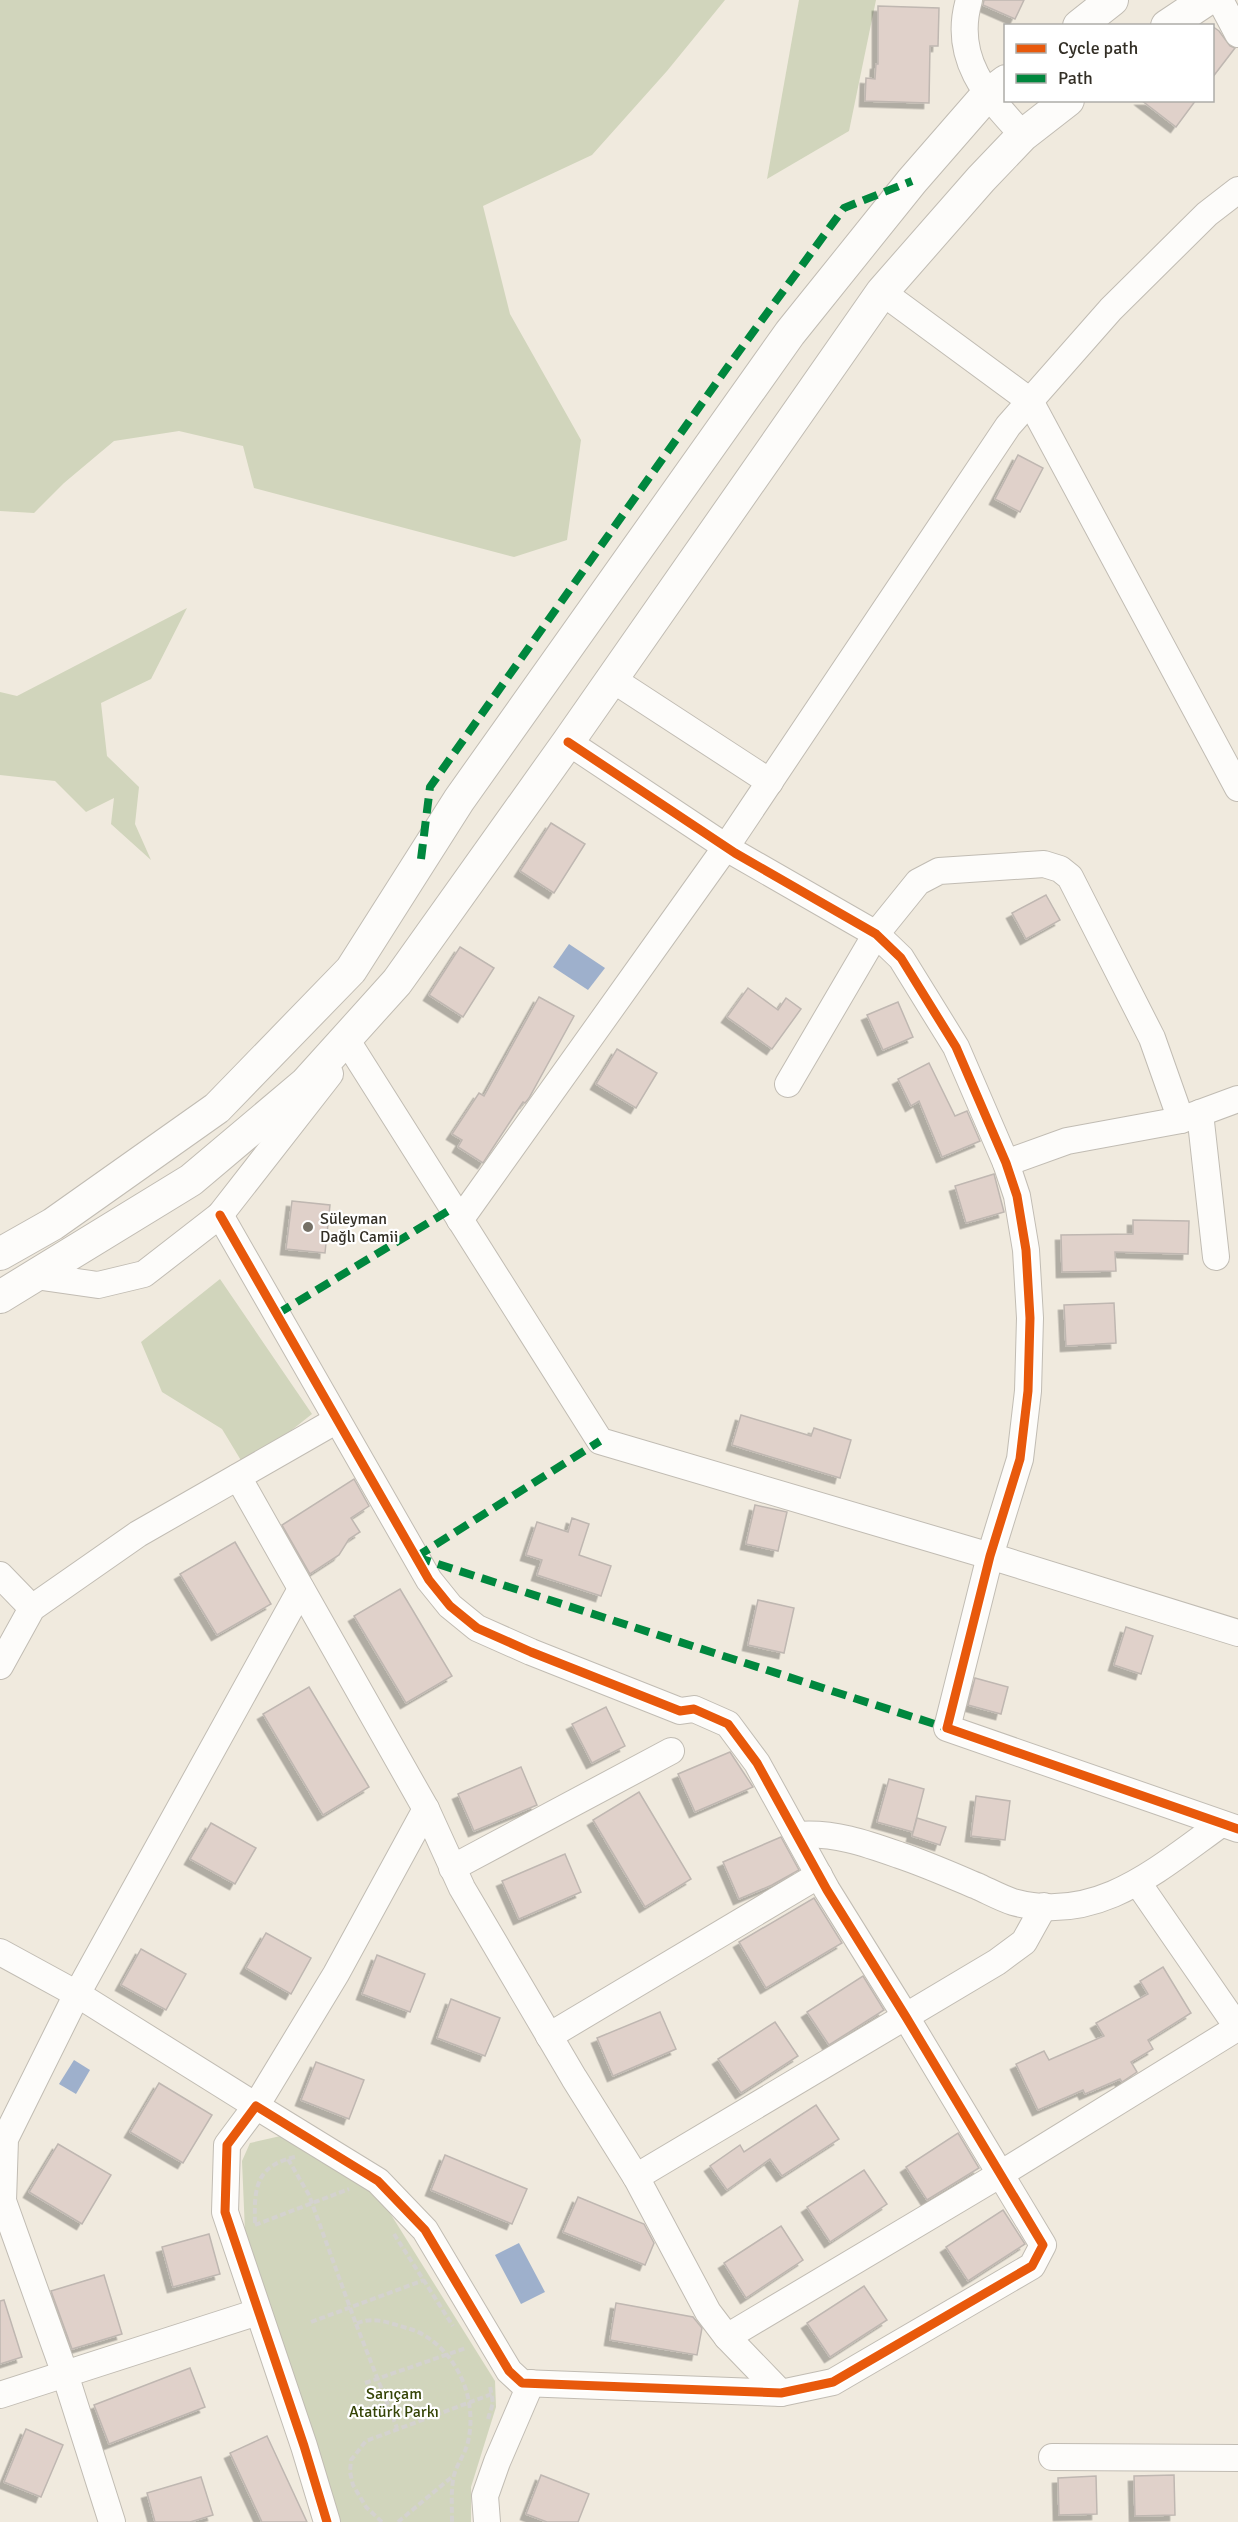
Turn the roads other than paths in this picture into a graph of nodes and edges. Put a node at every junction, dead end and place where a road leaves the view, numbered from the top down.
1 (969, 0) edge
2 (1112, 0) edge
3 (1206, 0) edge
4 (1220, 0) edge
5 (1082, 24) edge
6 (1170, 24) edge
7 (1238, 34) edge
8 (996, 88) edge
9 (1004, 102) edge
10 (1004, 102) edge
11 (1065, 102) edge
12 (1023, 135) junction
13 (1238, 190) edge
14 (882, 292) junction
15 (1030, 401) junction
16 (612, 679) junction
17 (568, 742) junction
18 (770, 782) junction
19 (1238, 788) edge
20 (726, 847) junction
21 (876, 934) junction
22 (397, 982) junction
23 (351, 1047) junction
24 (788, 1084) dead end
25 (1238, 1099) edge
26 (1191, 1116) junction
27 (1006, 1163) junction
28 (220, 1215) junction
29 (460, 1220) junction
30 (0, 1254) edge
31 (1216, 1257) dead end
32 (35, 1276) junction
33 (0, 1297) edge
34 (337, 1420) junction
35 (238, 1477) junction
36 (990, 1556) junction
37 (0, 1575) edge
38 (301, 1589) junction
39 (32, 1608) junction
40 (1238, 1634) edge
41 (0, 1666) edge
42 (671, 1751) dead end
43 (426, 1809) junction
44 (1230, 1826) edge
45 (797, 1835) junction
46 (452, 1868) junction
47 (819, 1875) junction
48 (1138, 1883) junction
49 (1044, 1906) junction
50 (0, 1952) edge
51 (77, 1994) junction
52 (906, 2017) junction
53 (1238, 2028) edge
54 (549, 2036) junction
55 (256, 2106) junction
56 (999, 2175) junction
57 (636, 2177) junction
58 (258, 2312) junction
59 (727, 2337) junction
60 (65, 2374) junction
61 (531, 2383) junction
62 (781, 2393) junction
63 (0, 2395) edge
64 (1052, 2457) dead end
65 (1238, 2458) edge
66 (112, 2522) edge
67 (327, 2522) edge
68 (487, 2522) edge

1 - 8 street
2 - 5 main road
3 - 6 main road
4 - 7 street
8 - 9 street
8 - 30 main road
10 - 12 street
11 - 12 main road
12 - 14 main road
13 - 15 street
14 - 15 street
14 - 16 main road
15 - 18 street
15 - 19 street
16 - 17 main road
16 - 18 street
17 - 20 street
17 - 22 main road
18 - 20 street
20 - 21 street
20 - 29 street
21 - 24 street
21 - 26 street
21 - 27 street
22 - 23 street
22 - 32 main road
23 - 28 street
23 - 29 street
25 - 26 street
26 - 27 street
26 - 31 street
27 - 36 street
28 - 32 street
28 - 34 street
29 - 36 street
32 - 33 main road
34 - 35 street
34 - 45 street
35 - 38 street
35 - 39 street
36 - 40 street
36 - 44 street
37 - 39 street
38 - 43 street
38 - 51 street
39 - 41 street
42 - 46 street
43 - 46 street
43 - 55 street
44 - 48 street
45 - 47 street
45 - 49 street
46 - 54 street
47 - 52 street
47 - 54 street
48 - 49 street
48 - 53 street
49 - 52 street
50 - 51 street
51 - 55 street
51 - 60 street
52 - 56 street
52 - 57 street
53 - 56 street
54 - 57 street
55 - 58 street
55 - 61 street
56 - 59 street
56 - 62 street
57 - 59 street
58 - 60 street
58 - 67 street
59 - 62 street
60 - 63 street
60 - 66 street
61 - 62 street
61 - 68 street
64 - 65 street

